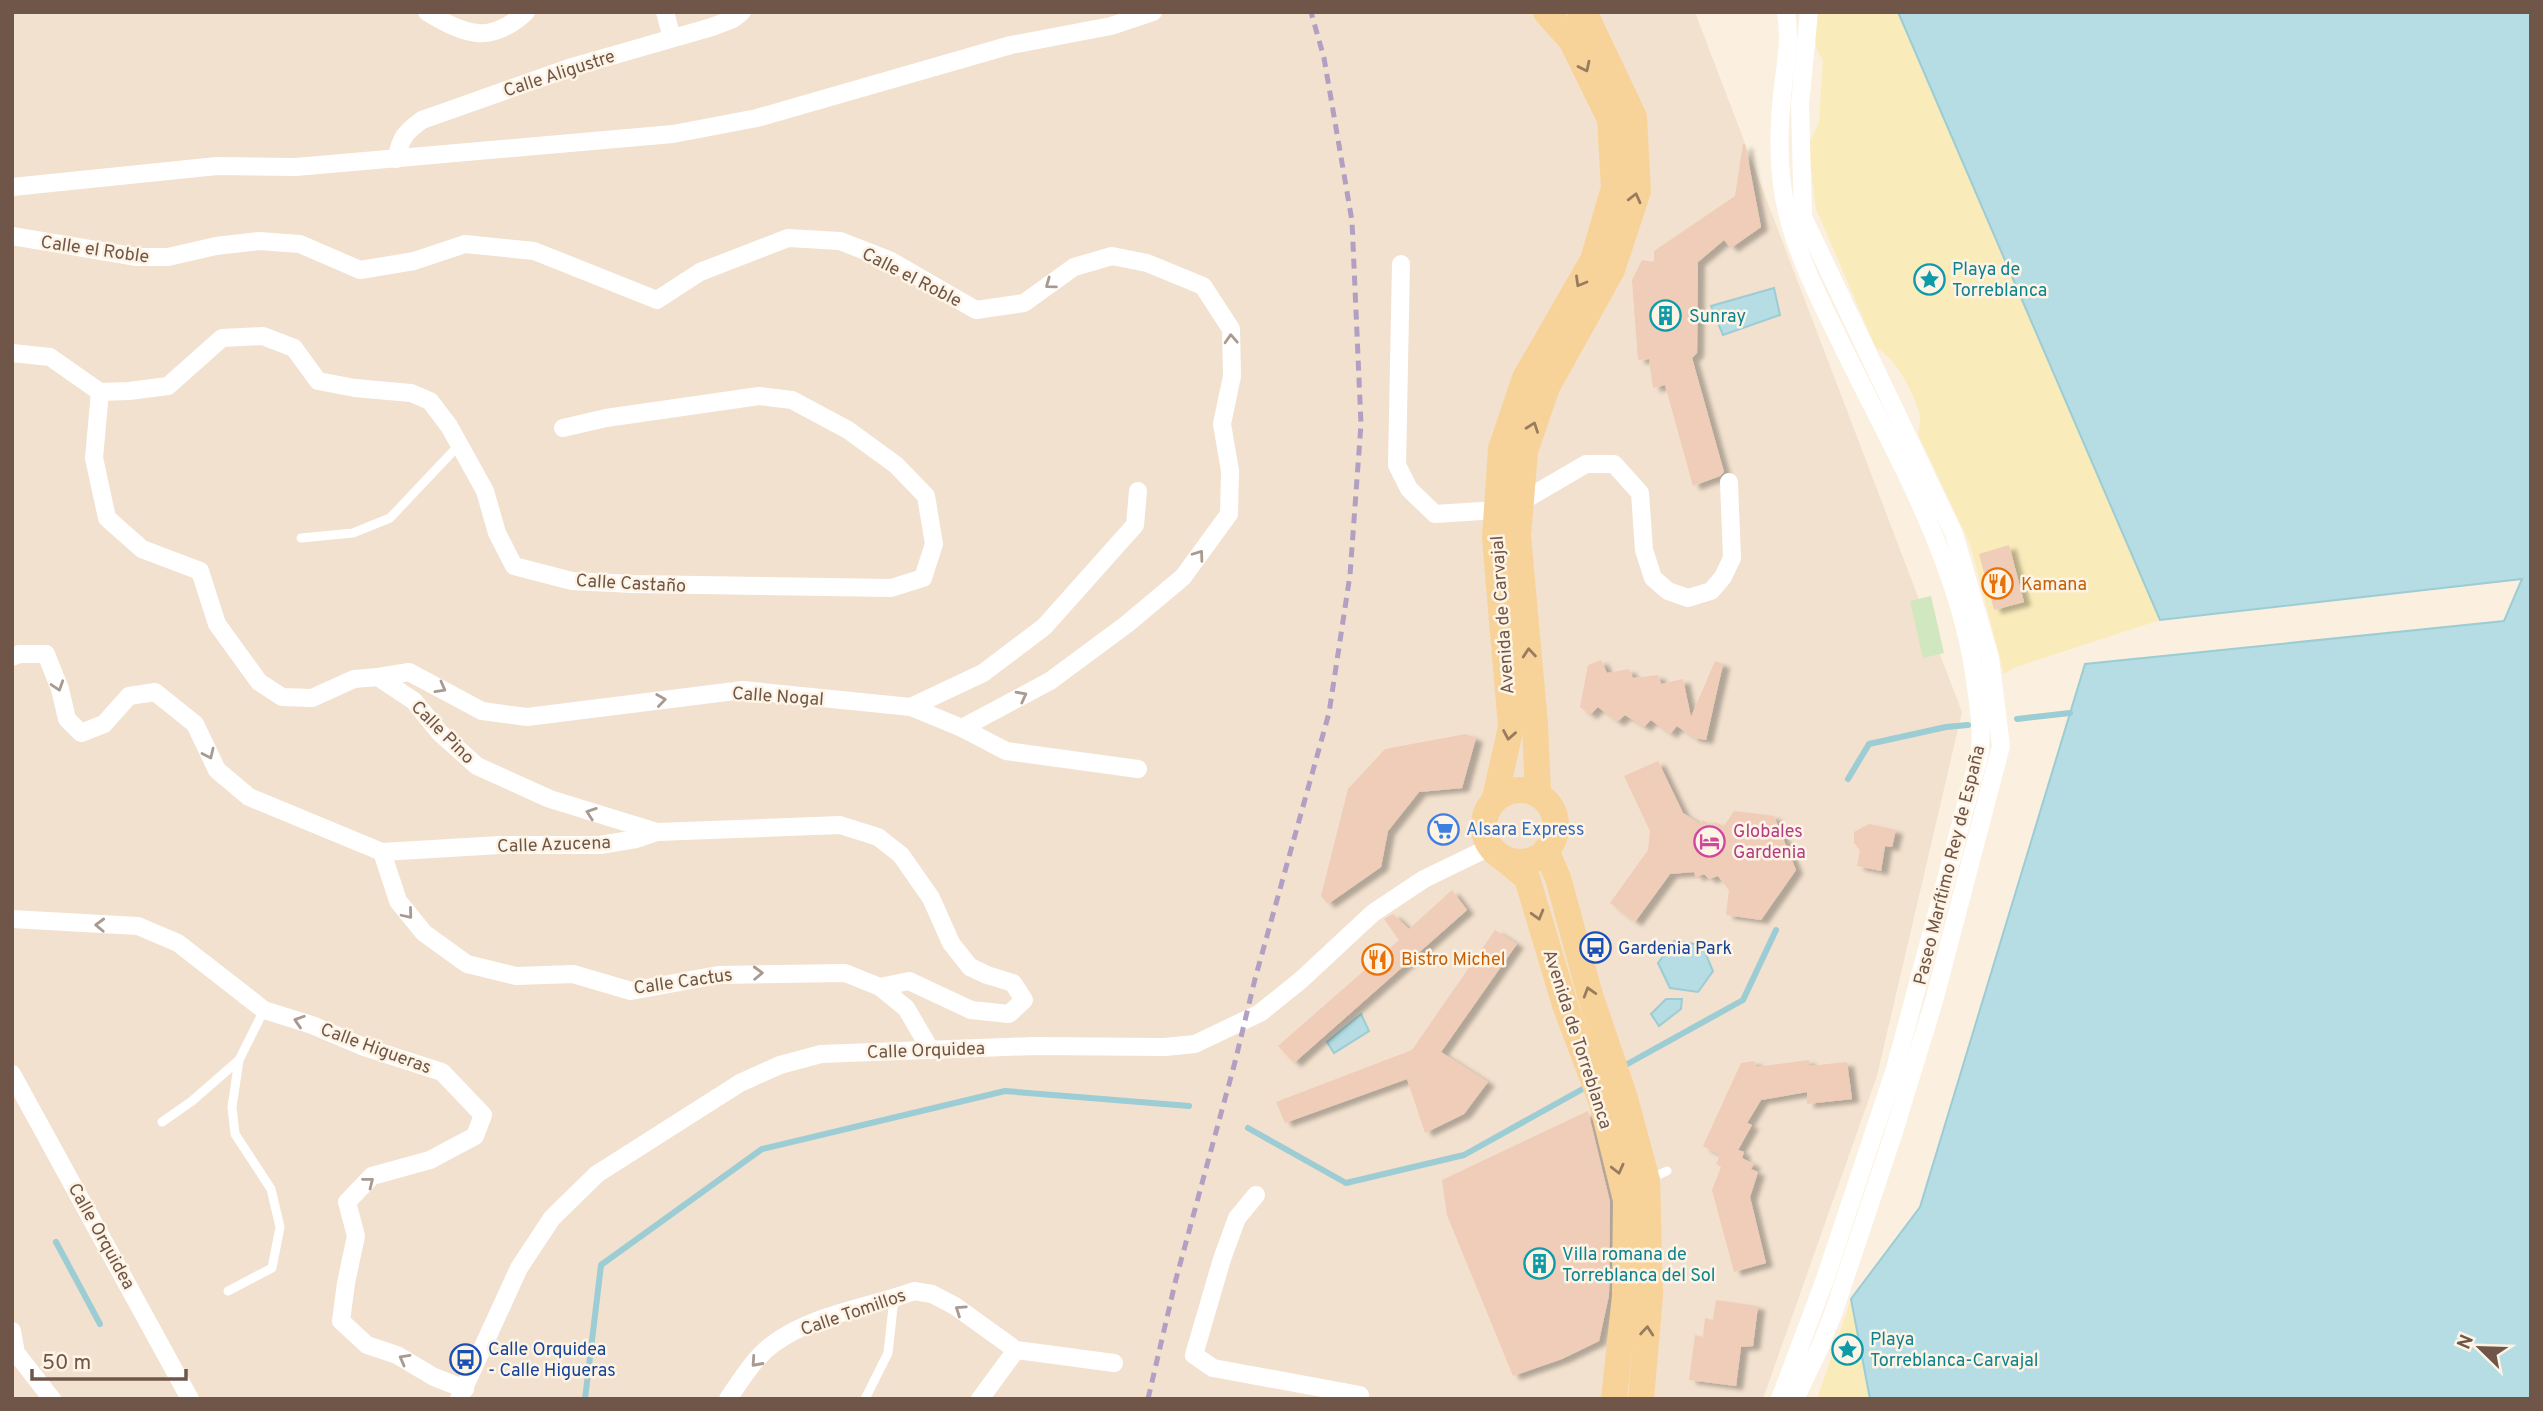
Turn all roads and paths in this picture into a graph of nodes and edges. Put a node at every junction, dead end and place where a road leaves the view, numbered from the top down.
1 (427, 12) edge
2 (526, 12) edge
3 (665, 12) edge
4 (742, 12) edge
5 (1153, 12) edge
6 (1546, 12) edge
7 (1580, 12) edge
8 (1786, 12) edge
9 (1809, 12) edge
10 (672, 38) junction
11 (396, 159) junction
12 (12, 187) edge
13 (12, 236) edge
14 (1401, 264) dead end
15 (12, 353) edge
16 (100, 392) junction
17 (563, 428) dead end
18 (459, 445) junction
19 (1729, 482) dead end
20 (1138, 491) dead end
21 (1509, 506) junction
22 (301, 538) dead end
23 (12, 657) edge
24 (378, 677) junction
25 (911, 707) junction
26 (962, 729) junction
27 (1138, 769) dead end
28 (1538, 794) junction
29 (1495, 798) junction
30 (657, 832) junction
31 (1546, 850) junction
32 (382, 852) junction
33 (1497, 853) junction
34 (12, 919) edge
35 (880, 987) junction
36 (264, 1010) junction
37 (930, 1049) junction
38 (239, 1060) junction
39 (1599, 1061) junction
40 (12, 1074) edge
41 (1613, 1099) junction
42 (162, 1122) dead end
43 (1256, 1195) dead end
44 (228, 1291) dead end
45 (894, 1298) junction
46 (12, 1331) edge
47 (1016, 1349) junction
48 (1114, 1363) dead end
49 (462, 1394) edge
50 (52, 1399) edge
51 (190, 1399) edge
52 (728, 1399) edge
53 (865, 1399) edge
54 (980, 1399) edge
55 (1359, 1399) edge
56 (1614, 1399) edge
57 (1641, 1399) edge
58 (1780, 1399) edge
59 (1795, 1399) edge

1 - 2 street
3 - 10 street
4 - 10 street, Calle Aligustre
5 - 11 street
6 -> 21 main road, Avenida de Carvajal
21 -> 7 main road, Avenida de Carvajal
8 - 58 street, Paseo Marítimo Rey de España
9 - 59 street
10 - 11 street, Calle Aligustre
11 - 12 street
26 -> 13 street, Calle el Roble
14 - 21 street
15 - 16 street
16 - 18 street, Calle Castaño
16 - 24 street
17 - 18 street, Calle Castaño
18 - 22 lane
19 - 21 street
20 - 25 street
28 -> 21 main road, Avenida de Carvajal
21 -> 29 main road, Avenida de Carvajal
23 -> 32 street, Calle Azucena
24 -> 25 street, Calle Nogal
30 -> 24 street, Calle Pino
25 - 26 street, Calle Nogal
26 - 27 street, Calle Nogal
28 - 29 main road
28 - 31 main road
29 - 33 main road
30 - 32 street, Calle Azucena
30 - 35 street, Calle Azucena
31 - 33 main road
39 -> 31 main road, Avenida de Torreblanca
32 -> 35 street, Calle Cactus
33 - 37 street, Calle Orquidea
33 -> 39 main road, Avenida de Torreblanca
36 -> 34 street, Calle Higueras
35 - 37 street, Calle Cactus
36 - 38 lane
49 -> 36 street, Calle Higueras
37 - 49 street, Calle Orquidea
38 - 42 lane
38 - 44 lane
39 - 41 main road, Avenida de Torreblanca
40 - 51 street, Calle Orquidea
41 -> 56 main road, Avenida de Torreblanca
57 -> 41 main road, Avenida de Torreblanca
43 - 55 street
47 -> 45 street, Calle Tomillos
45 -> 52 street, Calle Tomillos
45 - 53 lane
46 - 50 street
47 - 48 street, Calle Tomillos
47 - 54 street

